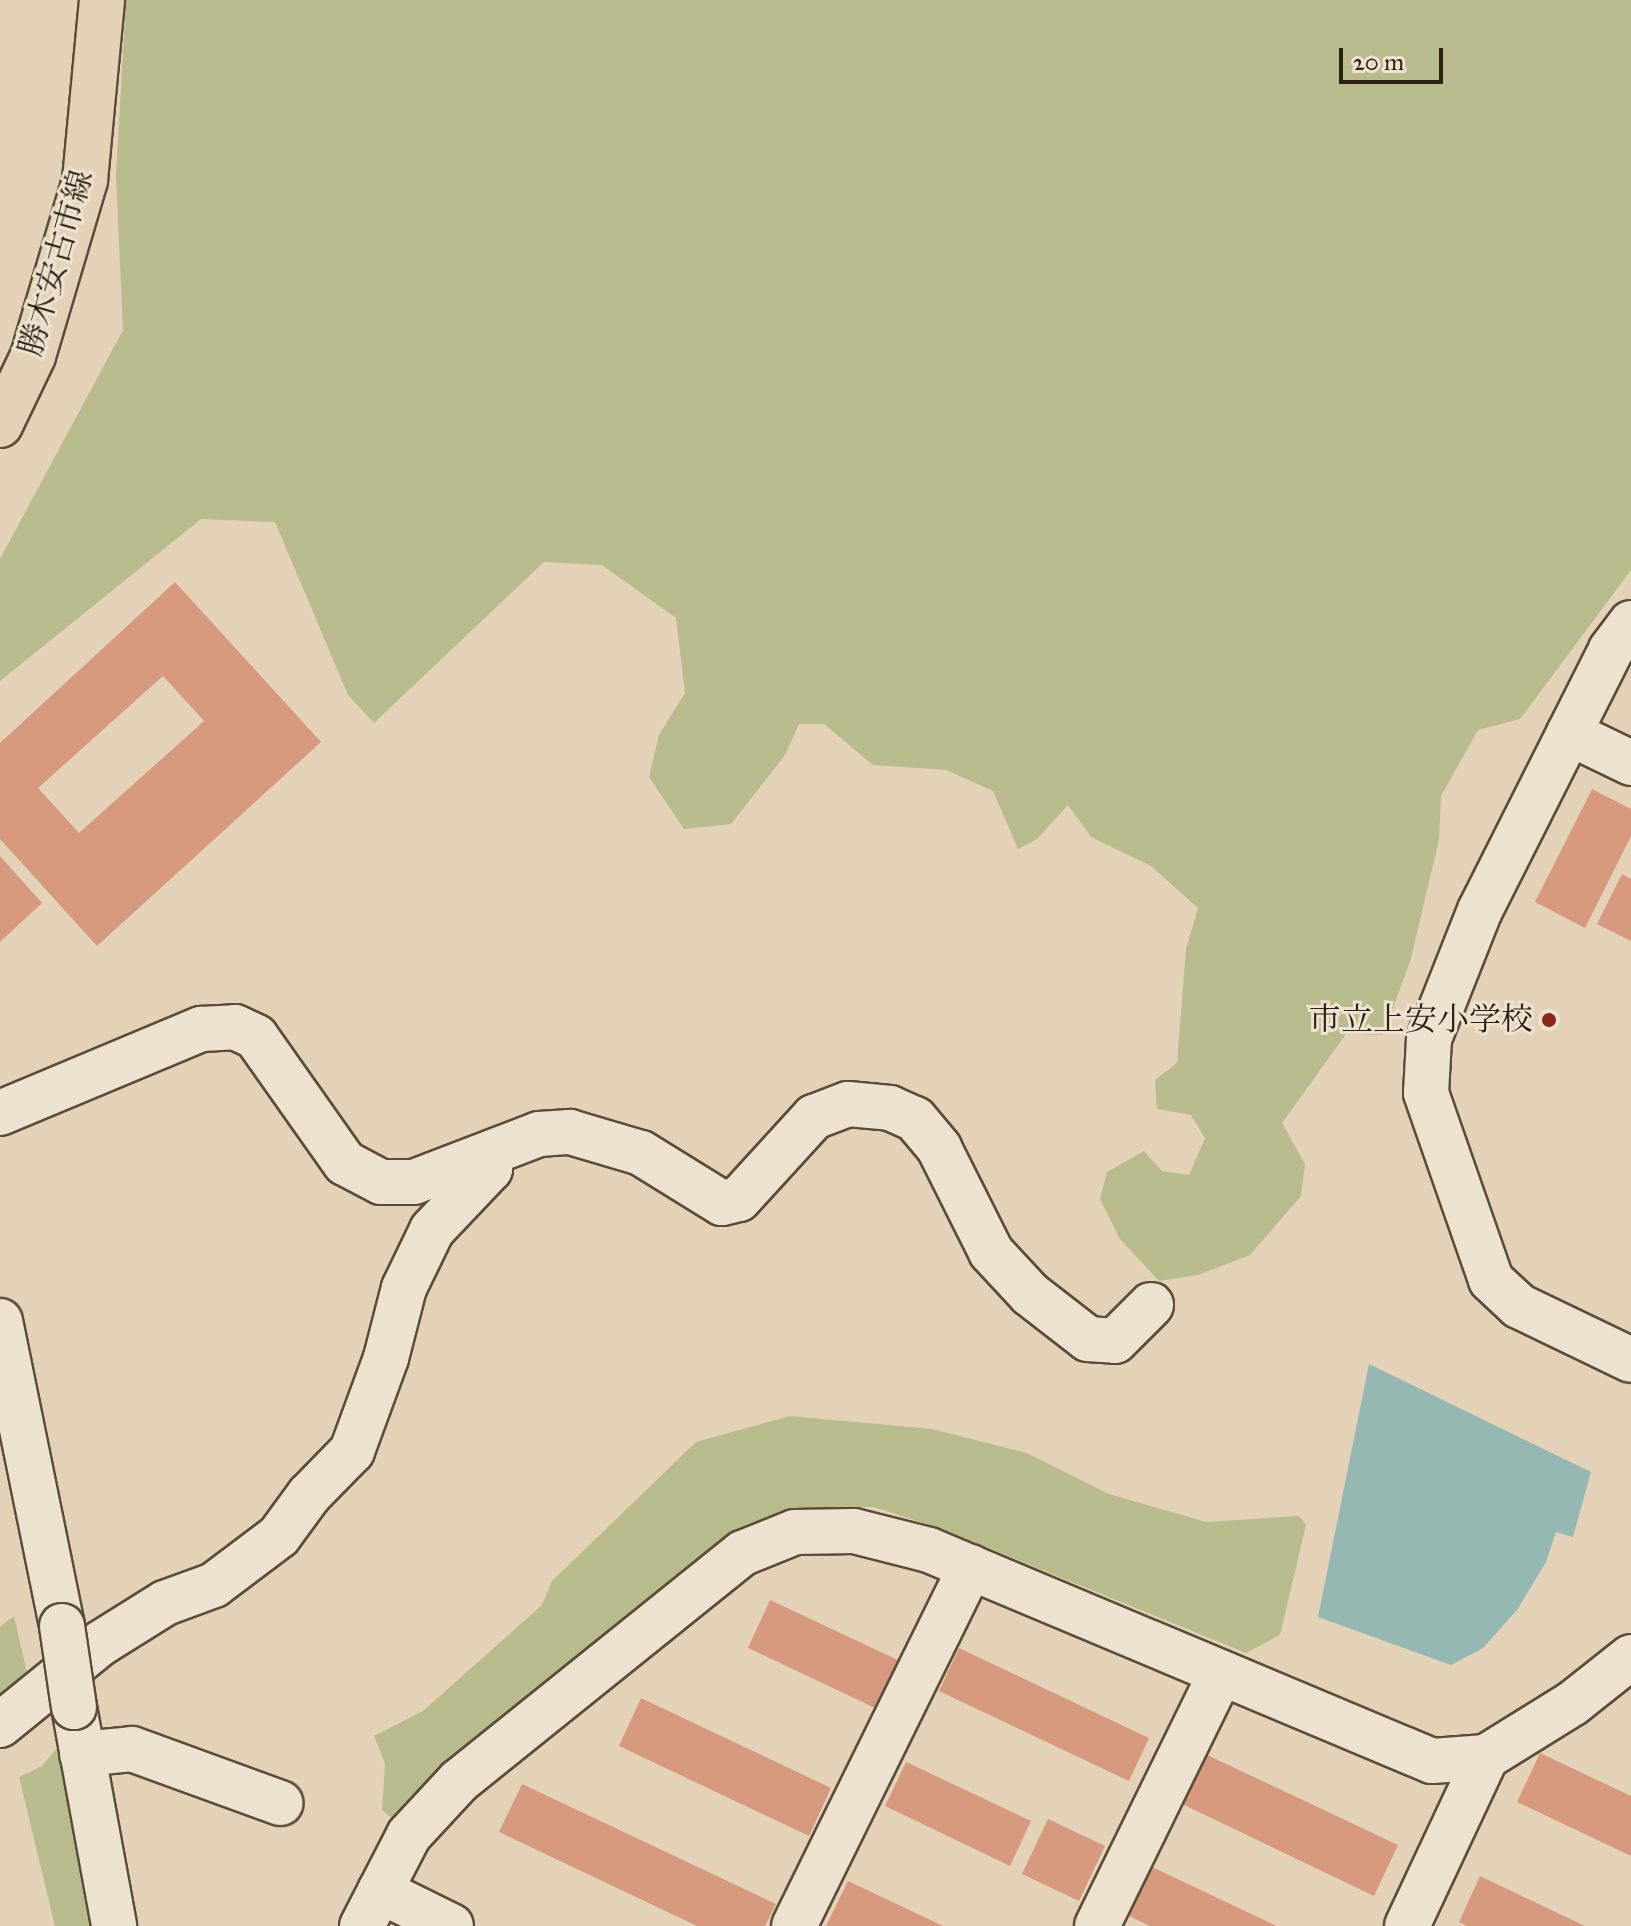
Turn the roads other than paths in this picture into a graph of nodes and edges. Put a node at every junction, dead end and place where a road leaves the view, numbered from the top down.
1 (102, 0) edge
2 (0, 425) edge
3 (1631, 623) edge
4 (1569, 733) junction
5 (1631, 763) edge
6 (0, 1113) edge
7 (489, 1153) junction
8 (1151, 1305) dead end
9 (0, 1321) edge
10 (1631, 1360) edge
11 (8, 1420) edge
12 (971, 1567) junction
13 (1631, 1657) edge
14 (1221, 1673) junction
15 (0, 1725) edge
16 (82, 1754) junction
17 (1486, 1757) junction
18 (280, 1803) dead end
19 (371, 1909) edge
20 (114, 1926) edge
21 (451, 1926) edge
22 (794, 1926) edge
23 (1097, 1926) edge
24 (1407, 1926) edge

1 - 2 main road, 勝木安古市線
3 - 4 street
4 - 5 street
4 - 10 street
6 - 7 street
7 - 8 street
7 - 15 street
9 - 11 street
11 - 16 street, bridge
12 - 14 street
12 - 19 street
12 - 22 street
13 - 17 street
14 - 17 street
14 - 23 street
16 - 18 street
16 - 20 street
17 - 24 street
19 - 21 street

